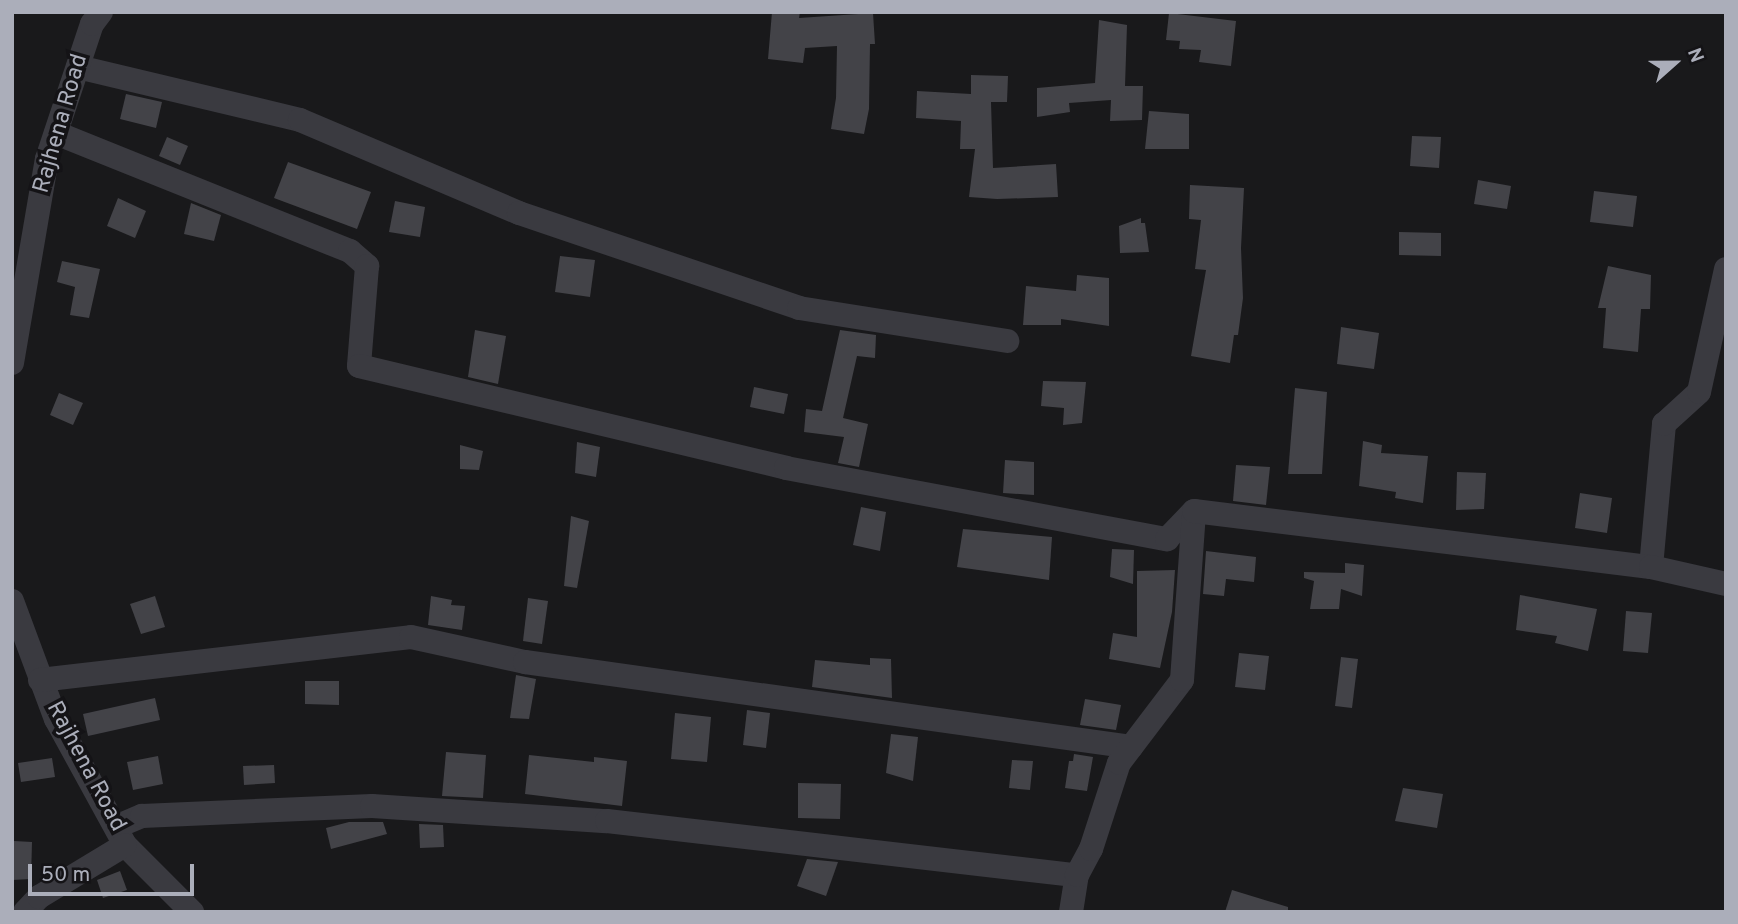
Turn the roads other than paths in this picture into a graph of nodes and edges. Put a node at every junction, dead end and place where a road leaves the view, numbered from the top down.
1 (101, 12) edge
2 (78, 67) junction
3 (56, 133) junction
4 (1726, 269) edge
5 (1007, 341) dead end
6 (12, 363) edge
7 (1194, 511) junction
8 (1651, 567) junction
9 (1726, 584) edge
10 (12, 601) edge
11 (40, 680) junction
12 (1131, 747) junction
13 (122, 835) junction
14 (1077, 875) junction
15 (25, 912) edge
16 (192, 912) edge
17 (1071, 912) edge

1 - 2 street, Rajhena Road
2 - 3 street, Rajhena Road
2 - 5 street
3 - 6 street, Rajhena Road
3 - 7 street
4 - 8 street
7 - 8 street
7 - 12 street
8 - 9 street
10 - 11 street, Rajhena Road
11 - 12 street
11 - 13 street, Rajhena Road
12 - 14 street
13 - 14 street
13 - 15 street
13 - 16 street, Rajhena Road
14 - 17 street

